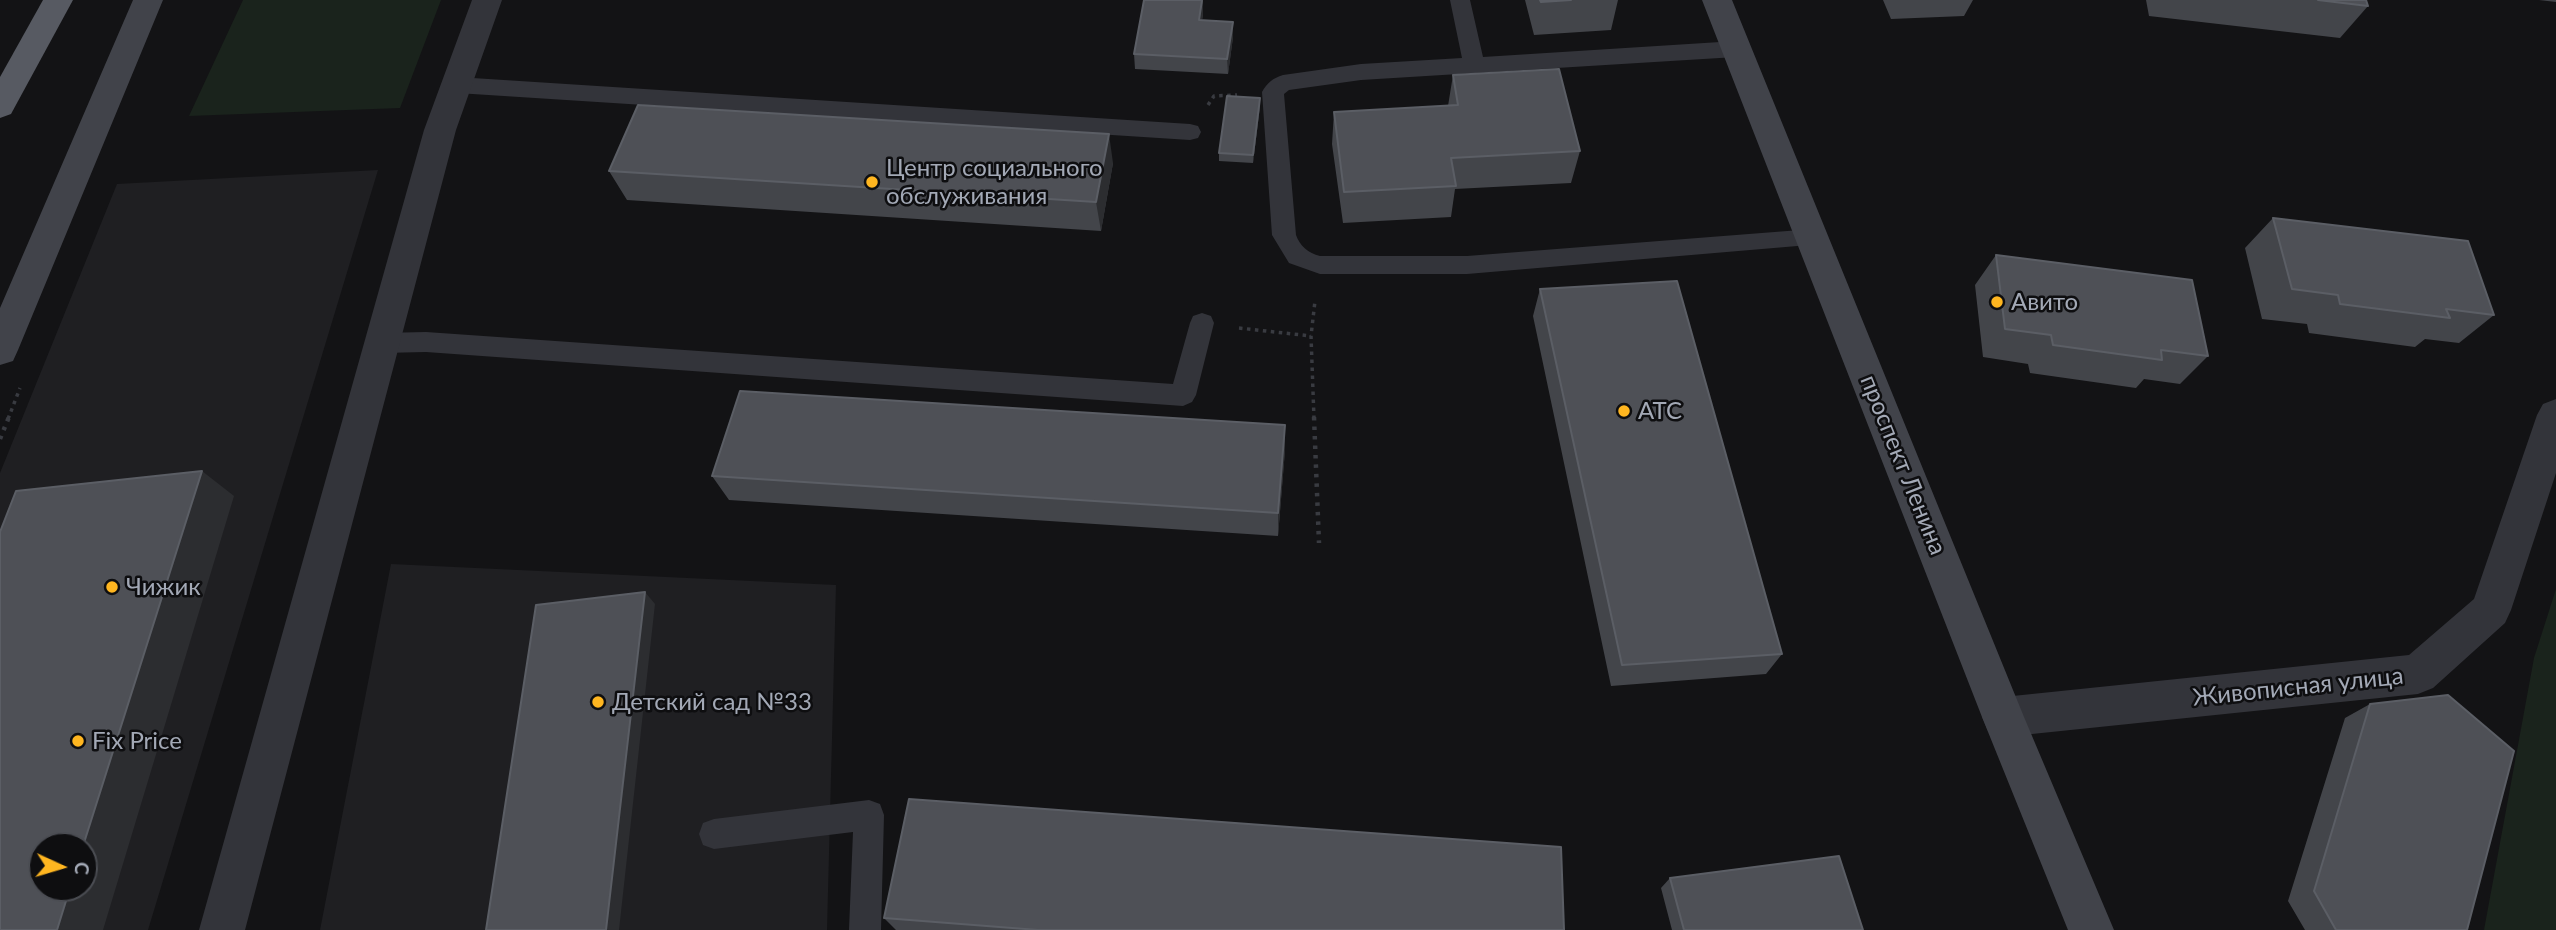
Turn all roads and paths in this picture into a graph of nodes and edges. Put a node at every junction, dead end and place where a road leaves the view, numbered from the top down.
1 (58, 0) edge
2 (148, 0) edge
3 (487, 0) edge
4 (1460, 0) edge
5 (1717, 0) edge
6 (1736, 49) junction
7 (1474, 65) junction
8 (457, 86) junction
9 (1273, 92) junction
10 (0, 106) edge
11 (1190, 132) joint
12 (1813, 238) junction
13 (1320, 265) junction
14 (1202, 323) joint
15 (1311, 336) junction
16 (381, 343) junction
17 (0, 350) edge
18 (2556, 415) edge
19 (1319, 543) dead end
20 (2003, 717) junction
21 (714, 834) dead end
22 (222, 930) edge
23 (865, 930) edge
24 (2091, 930) edge

1 - 10 highway
2 - 17 main road
3 - 8 street
4 - 7 lane
5 - 6 main road, проспект Ленина
6 - 7 lane
6 - 12 main road, проспект Ленина
7 - 9 lane
8 - 11 lane
8 - 16 street
9 - 11 path
9 - 13 lane
12 - 13 lane
12 - 20 main road, проспект Ленина
13 - 15 path
14 - 15 path
14 - 16 lane
15 - 19 path
16 - 22 street
18 - 20 street, Живописная улица
20 - 24 main road, проспект Ленина
21 - 23 lane

